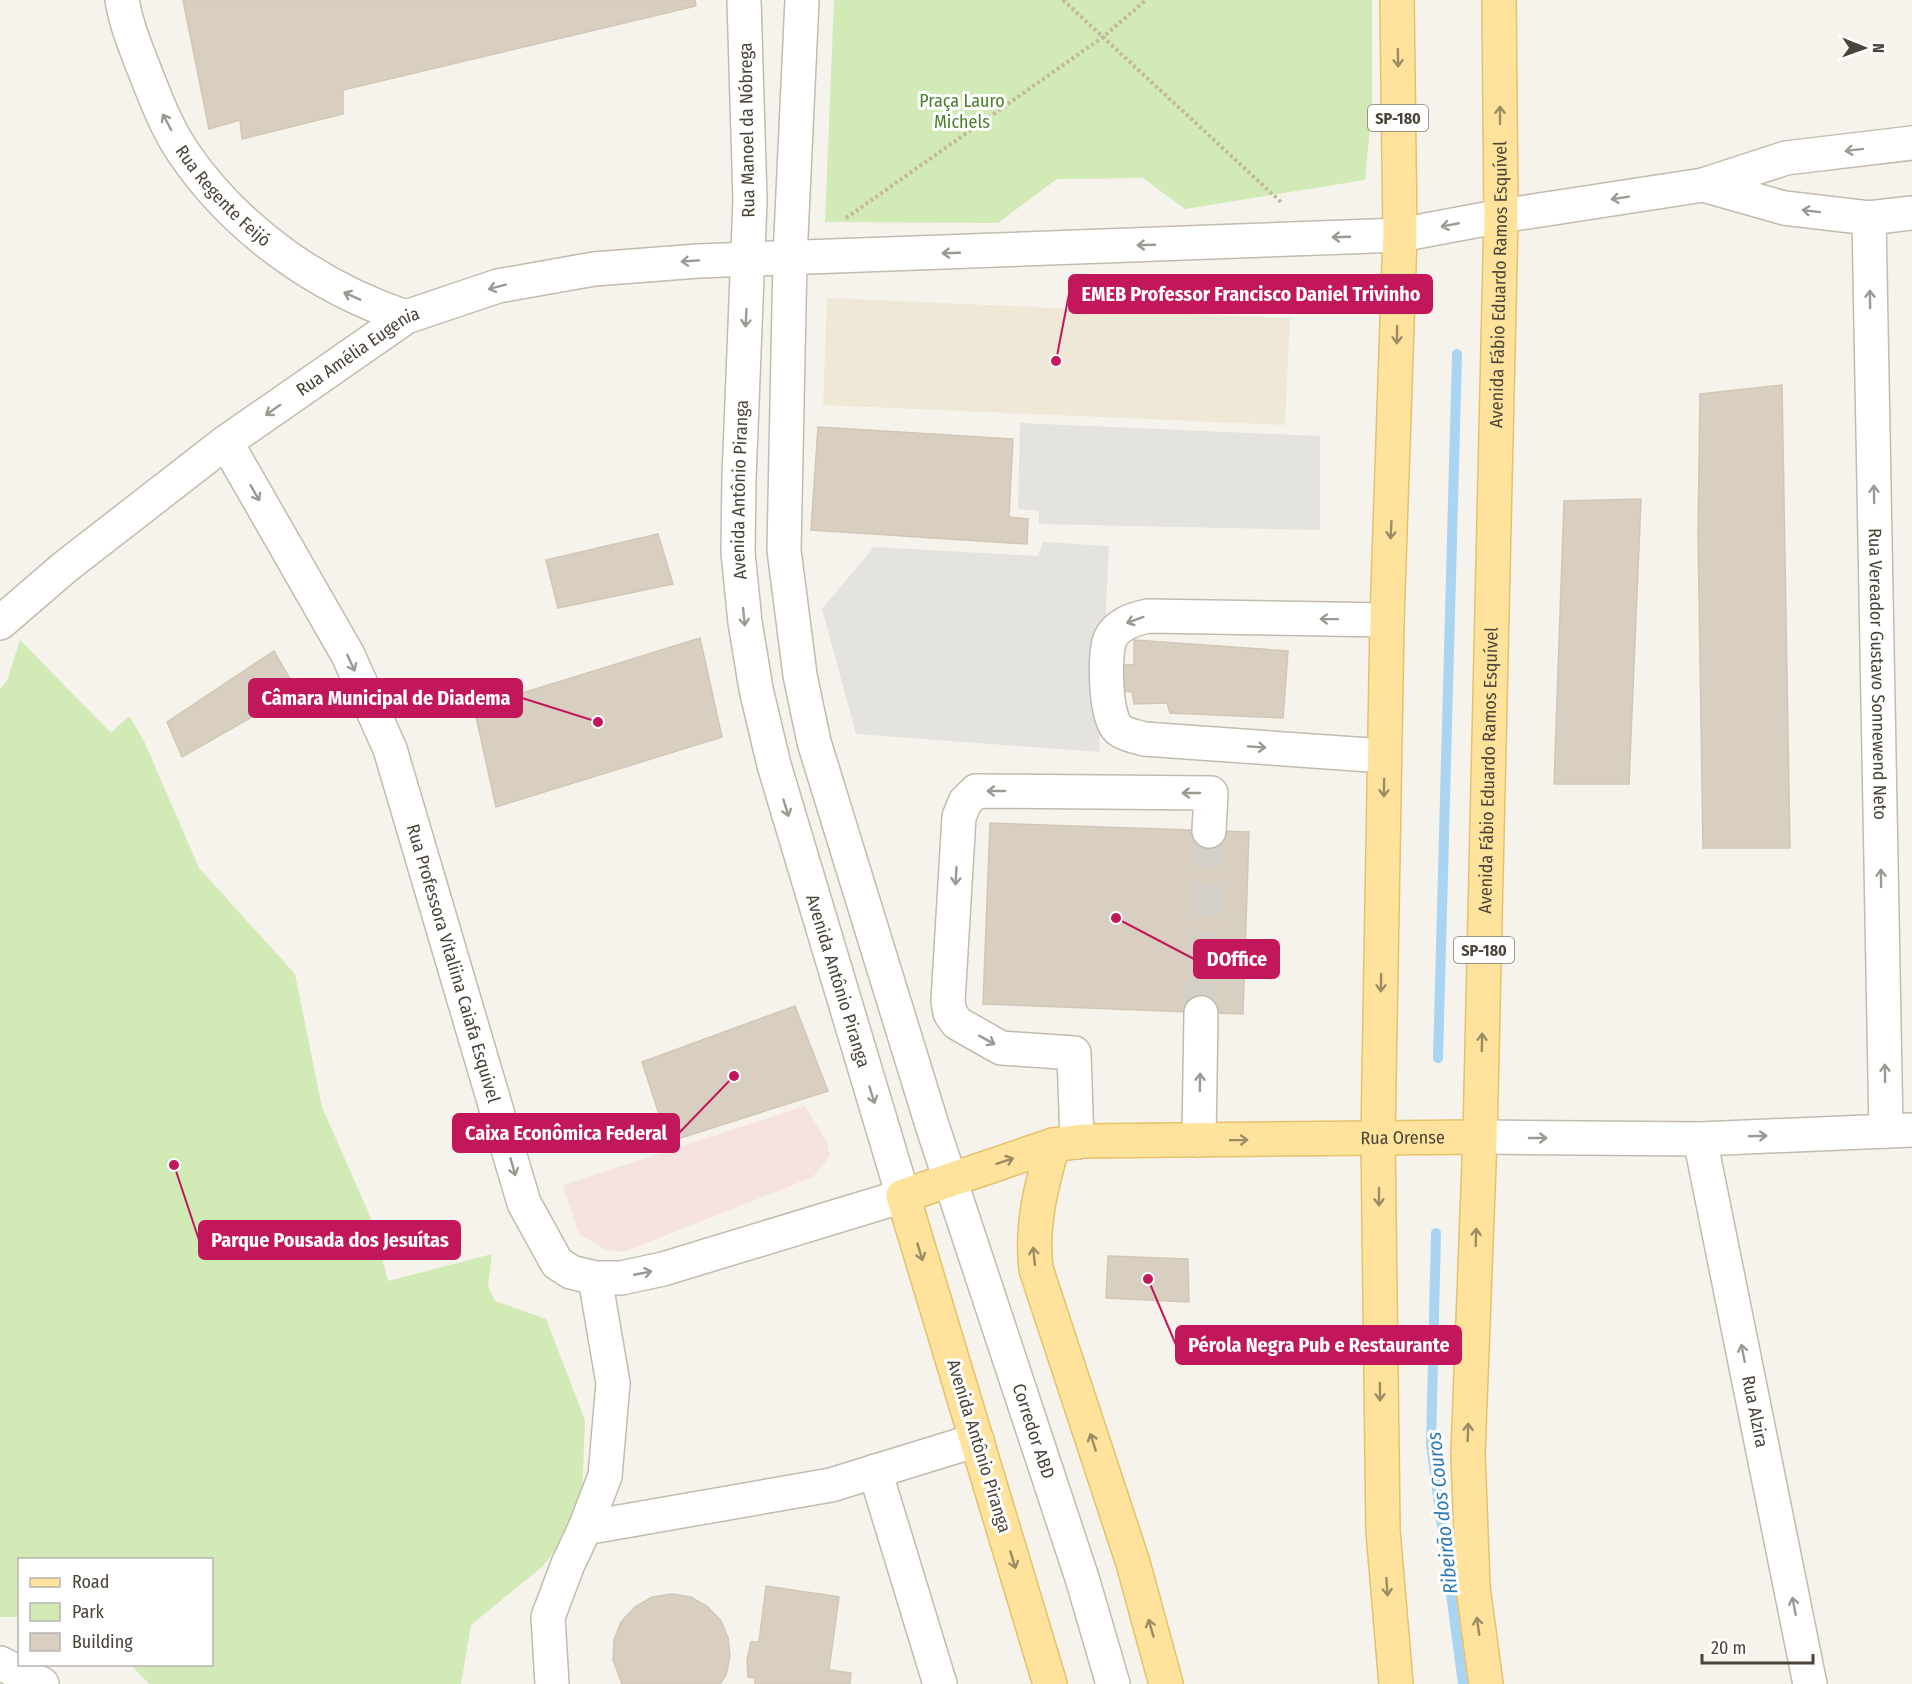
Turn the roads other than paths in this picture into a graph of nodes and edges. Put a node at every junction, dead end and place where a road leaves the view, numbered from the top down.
1 (122, 0) edge
2 (744, 0) edge
3 (802, 0) edge
4 (1397, 0) edge
5 (1499, 0) edge
6 (1912, 143) edge
7 (1703, 185) junction
8 (1912, 213) edge
9 (1501, 216) junction
10 (1869, 218) junction
11 (1400, 235) junction
12 (790, 258) junction
13 (748, 259) junction
14 (406, 317) junction
15 (226, 442) junction
16 (1387, 620) junction
17 (0, 623) edge
18 (1384, 756) junction
19 (1209, 831) tunnel mouth
20 (1201, 1013) tunnel mouth
21 (1899, 1131) edge
22 (1480, 1137) junction
23 (1378, 1138) junction
24 (1700, 1139) junction
25 (1198, 1140) junction
26 (1065, 1143) junction
27 (950, 1180) junction
28 (903, 1196) junction
29 (595, 1278) junction
30 (977, 1440) junction
31 (874, 1471) junction
32 (585, 1527) junction
33 (0, 1663) edge
34 (42, 1684) edge
35 (552, 1684) edge
36 (940, 1684) edge
37 (1050, 1684) edge
38 (1113, 1684) edge
39 (1166, 1684) edge
40 (1396, 1684) edge
41 (1486, 1684) edge
42 (1810, 1684) edge

14 -> 1 street, Rua Regente Feijó
2 - 13 street, Rua Manoel da Nóbrega
3 - 12 street
4 -> 11 main road, SP-180
9 -> 5 main road, Avenida Fábio Eduardo Ramos Esquível / SP-180
6 -> 7 street, Rua Amélia Eugenia
7 -> 9 street, Rua Amélia Eugenia
10 -> 7 street
8 - 10 street
9 -> 11 street, Rua Amélia Eugenia
22 -> 9 main road, Avenida Fábio Eduardo Ramos Esquível / SP-180
21 -> 10 street, Rua Vereador Gustavo Sonnewend Neto
11 -> 12 street, Rua Amélia Eugenia
11 -> 16 main road, SP-180
12 - 13 street, Rua Amélia Eugenia
12 - 27 street
13 -> 14 street, Rua Amélia Eugenia
13 -> 28 street, Avenida Antônio Piranga
14 -> 15 street, Rua Amélia Eugenia
15 - 17 street, Rua Amélia Eugenia
15 -> 29 street, Rua Professora Vitaliina Caiafa Esquivel
16 - 18 main road, SP-180
16 -> 18 street
18 -> 23 main road, SP-180
19 -> 26 street
25 -> 20 street
24 -> 21 street, Rua Orense
22 - 23 main road, Rua Orense
22 -> 24 street, Rua Orense
41 -> 22 main road, Avenida Fábio Eduardo Ramos Esquível / SP-180
25 -> 23 main road, Rua Orense
23 -> 40 main road, SP-180
42 -> 24 street, Rua Alzira
25 - 26 main road, Rua Orense
27 -> 26 main road, Rua Orense
39 -> 26 main road
27 - 28 main road, Rua Orense
27 - 38 street, Corredor ABD
29 -> 28 street, Rua Professora Vitaliina Caiafa Esquivel
28 -> 30 main road, Avenida Antônio Piranga
29 - 32 street
30 - 31 street
30 -> 37 main road, Avenida Antônio Piranga
31 - 32 street
31 - 36 street
32 - 35 street
33 - 34 street

